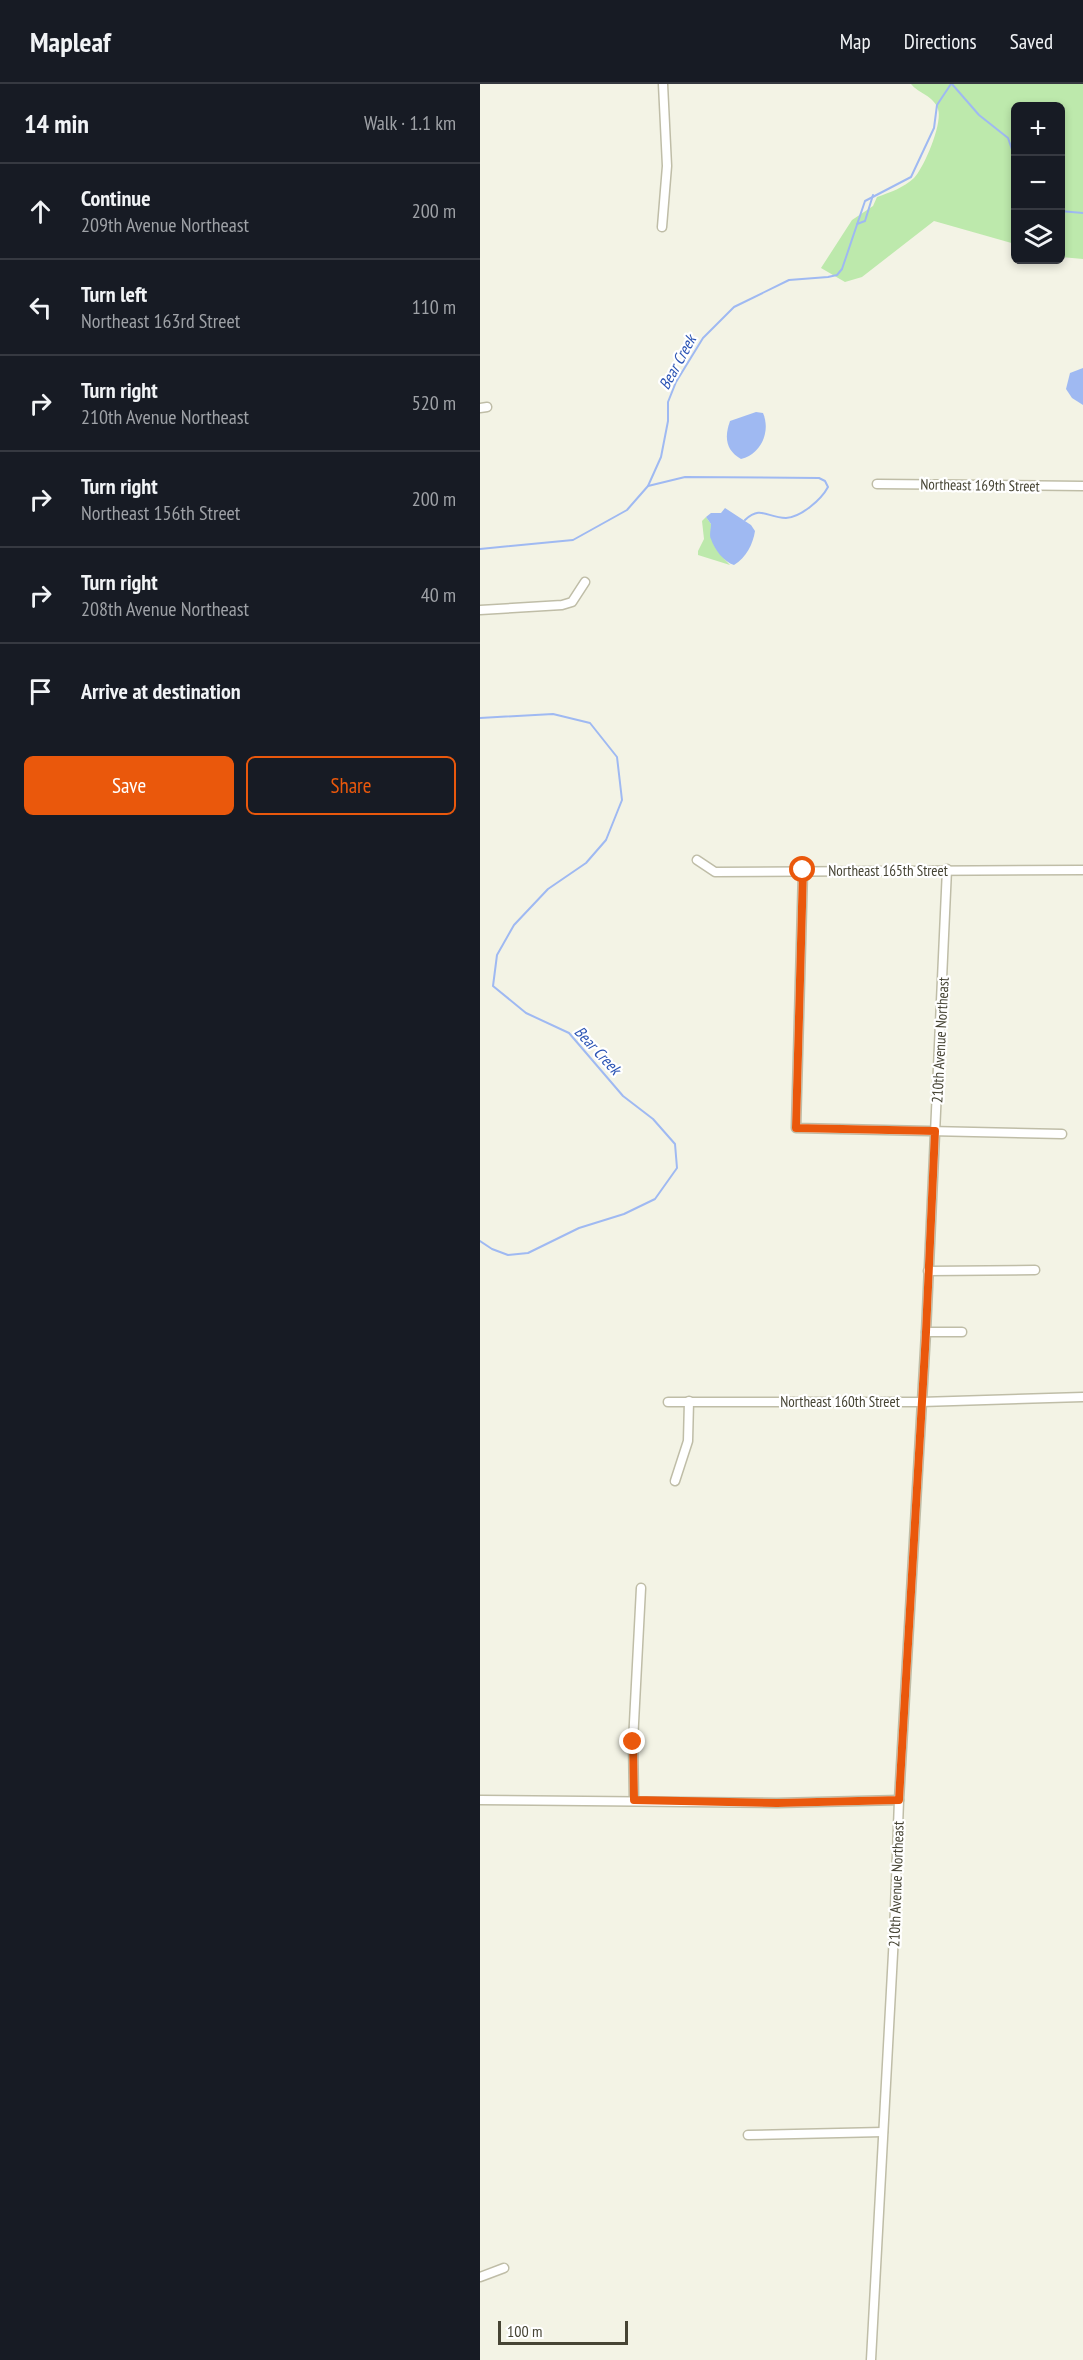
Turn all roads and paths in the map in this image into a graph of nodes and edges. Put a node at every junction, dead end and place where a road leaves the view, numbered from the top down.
1 (663, 84) edge
2 (662, 227) dead end
3 (877, 484) dead end
4 (1083, 486) edge
5 (585, 582) dead end
6 (480, 610) edge
7 (697, 860) dead end
8 (947, 869) junction
9 (803, 870) junction
10 (1083, 870) edge
11 (935, 1131) junction
12 (1062, 1134) dead end
13 (1035, 1270) dead end
14 (928, 1271) junction
15 (926, 1332) junction
16 (962, 1332) dead end
17 (1083, 1397) edge
18 (689, 1401) junction
19 (668, 1402) dead end
20 (921, 1402) junction
21 (675, 1481) dead end
22 (641, 1588) dead end
23 (480, 1800) edge
24 (634, 1800) junction
25 (899, 1800) junction
26 (883, 2132) junction
27 (748, 2134) dead end
28 (504, 2268) dead end
29 (480, 2277) edge
30 (871, 2360) edge

1 - 2 street
3 - 4 street, Northeast 169th Street
5 - 6 street
7 - 9 street, Northeast 165th Street
8 - 9 street, Northeast 165th Street
8 - 10 street, Northeast 165th Street
8 - 11 street, 210th Avenue Northeast
9 - 11 street
11 - 12 street
11 - 14 street, 210th Avenue Northeast
13 - 14 street
14 - 15 street, 210th Avenue Northeast
15 - 16 street
15 - 20 street, 210th Avenue Northeast
17 - 20 street, Northeast 160th Street
18 - 19 street, Northeast 160th Street
18 - 20 street, Northeast 160th Street
18 - 21 street
20 - 25 street, 210th Avenue Northeast
22 - 24 street
23 - 24 street
24 - 25 street
25 - 26 street, 210th Avenue Northeast
26 - 27 street
26 - 30 street, 210th Avenue Northeast
28 - 29 street

